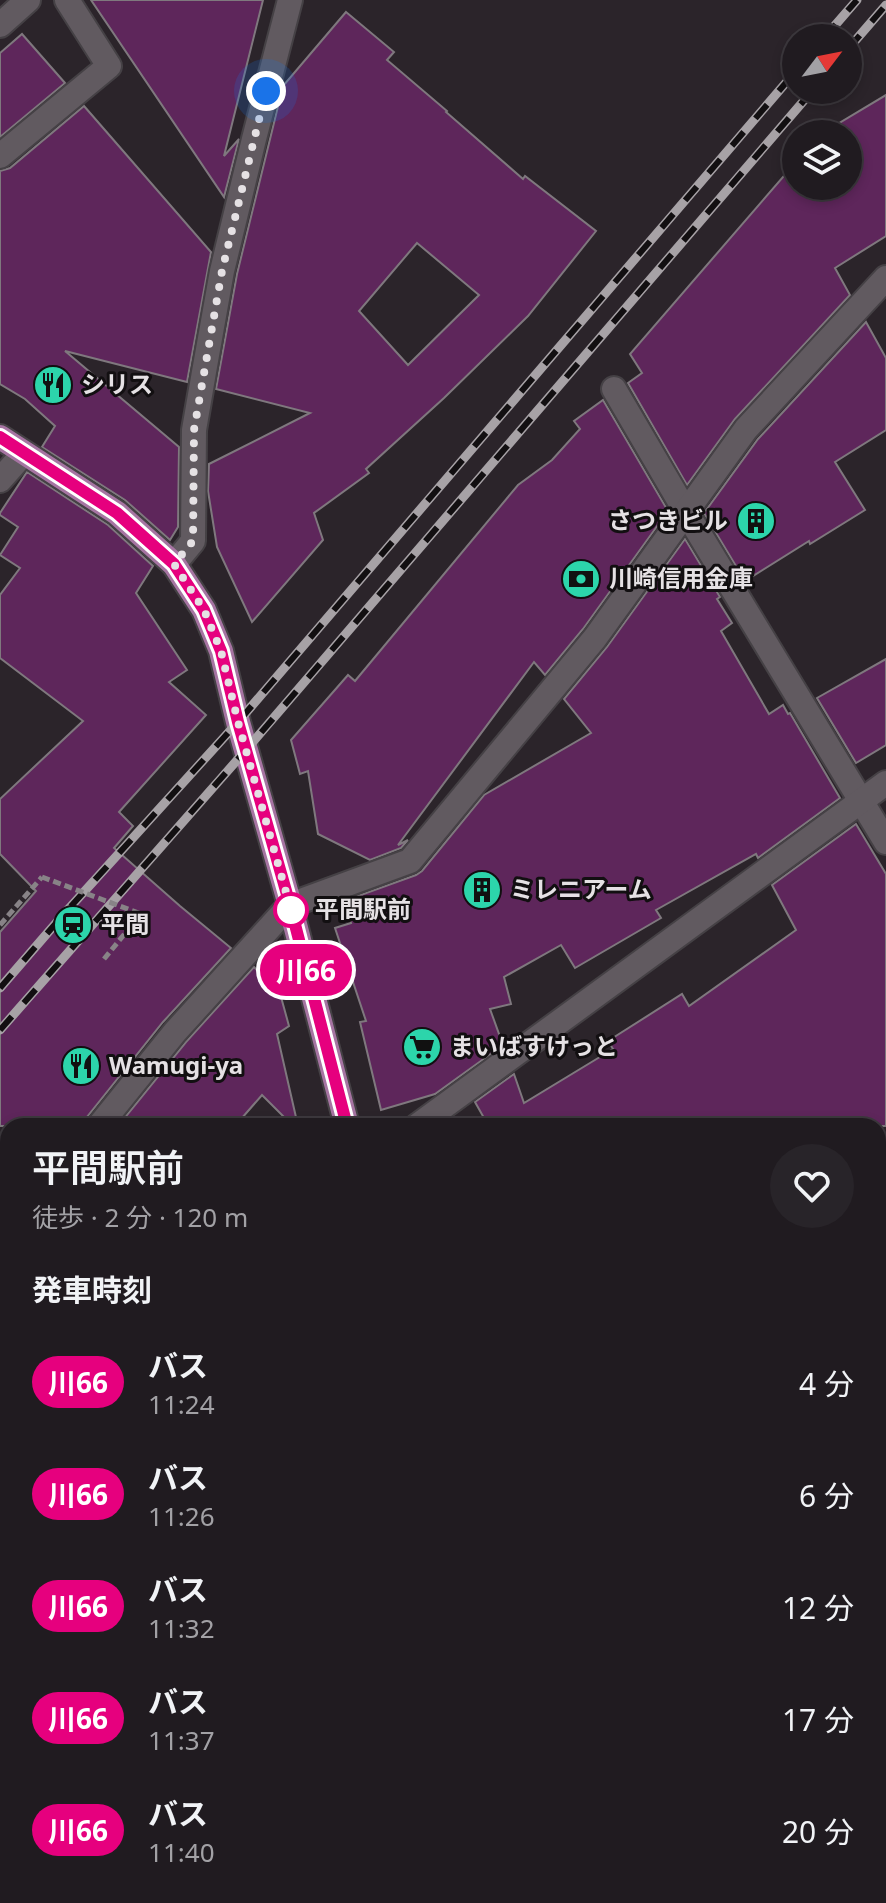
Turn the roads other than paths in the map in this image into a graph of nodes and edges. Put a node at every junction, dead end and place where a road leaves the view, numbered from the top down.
1 (28, 0) edge
2 (67, 0) edge
3 (290, 0) edge
4 (0, 25) edge
5 (0, 156) edge
6 (886, 278) edge
7 (614, 389) dead end
8 (0, 437) edge
9 (24, 453) junction
10 (0, 480) edge
11 (686, 512) junction
12 (174, 564) junction
13 (886, 783) edge
14 (861, 801) junction
15 (886, 842) edge
16 (290, 905) junction
17 (105, 1118) edge
18 (345, 1118) edge
19 (428, 1118) edge

1 - 4 street
2 - 5 street
3 - 12 street
6 - 11 street
7 - 11 street
8 - 9 main road
9 - 10 street
9 - 12 main road
11 - 14 street
11 - 16 street
12 - 16 main road
13 - 14 street
14 - 15 street
14 - 19 street
16 - 17 street
16 - 18 main road

